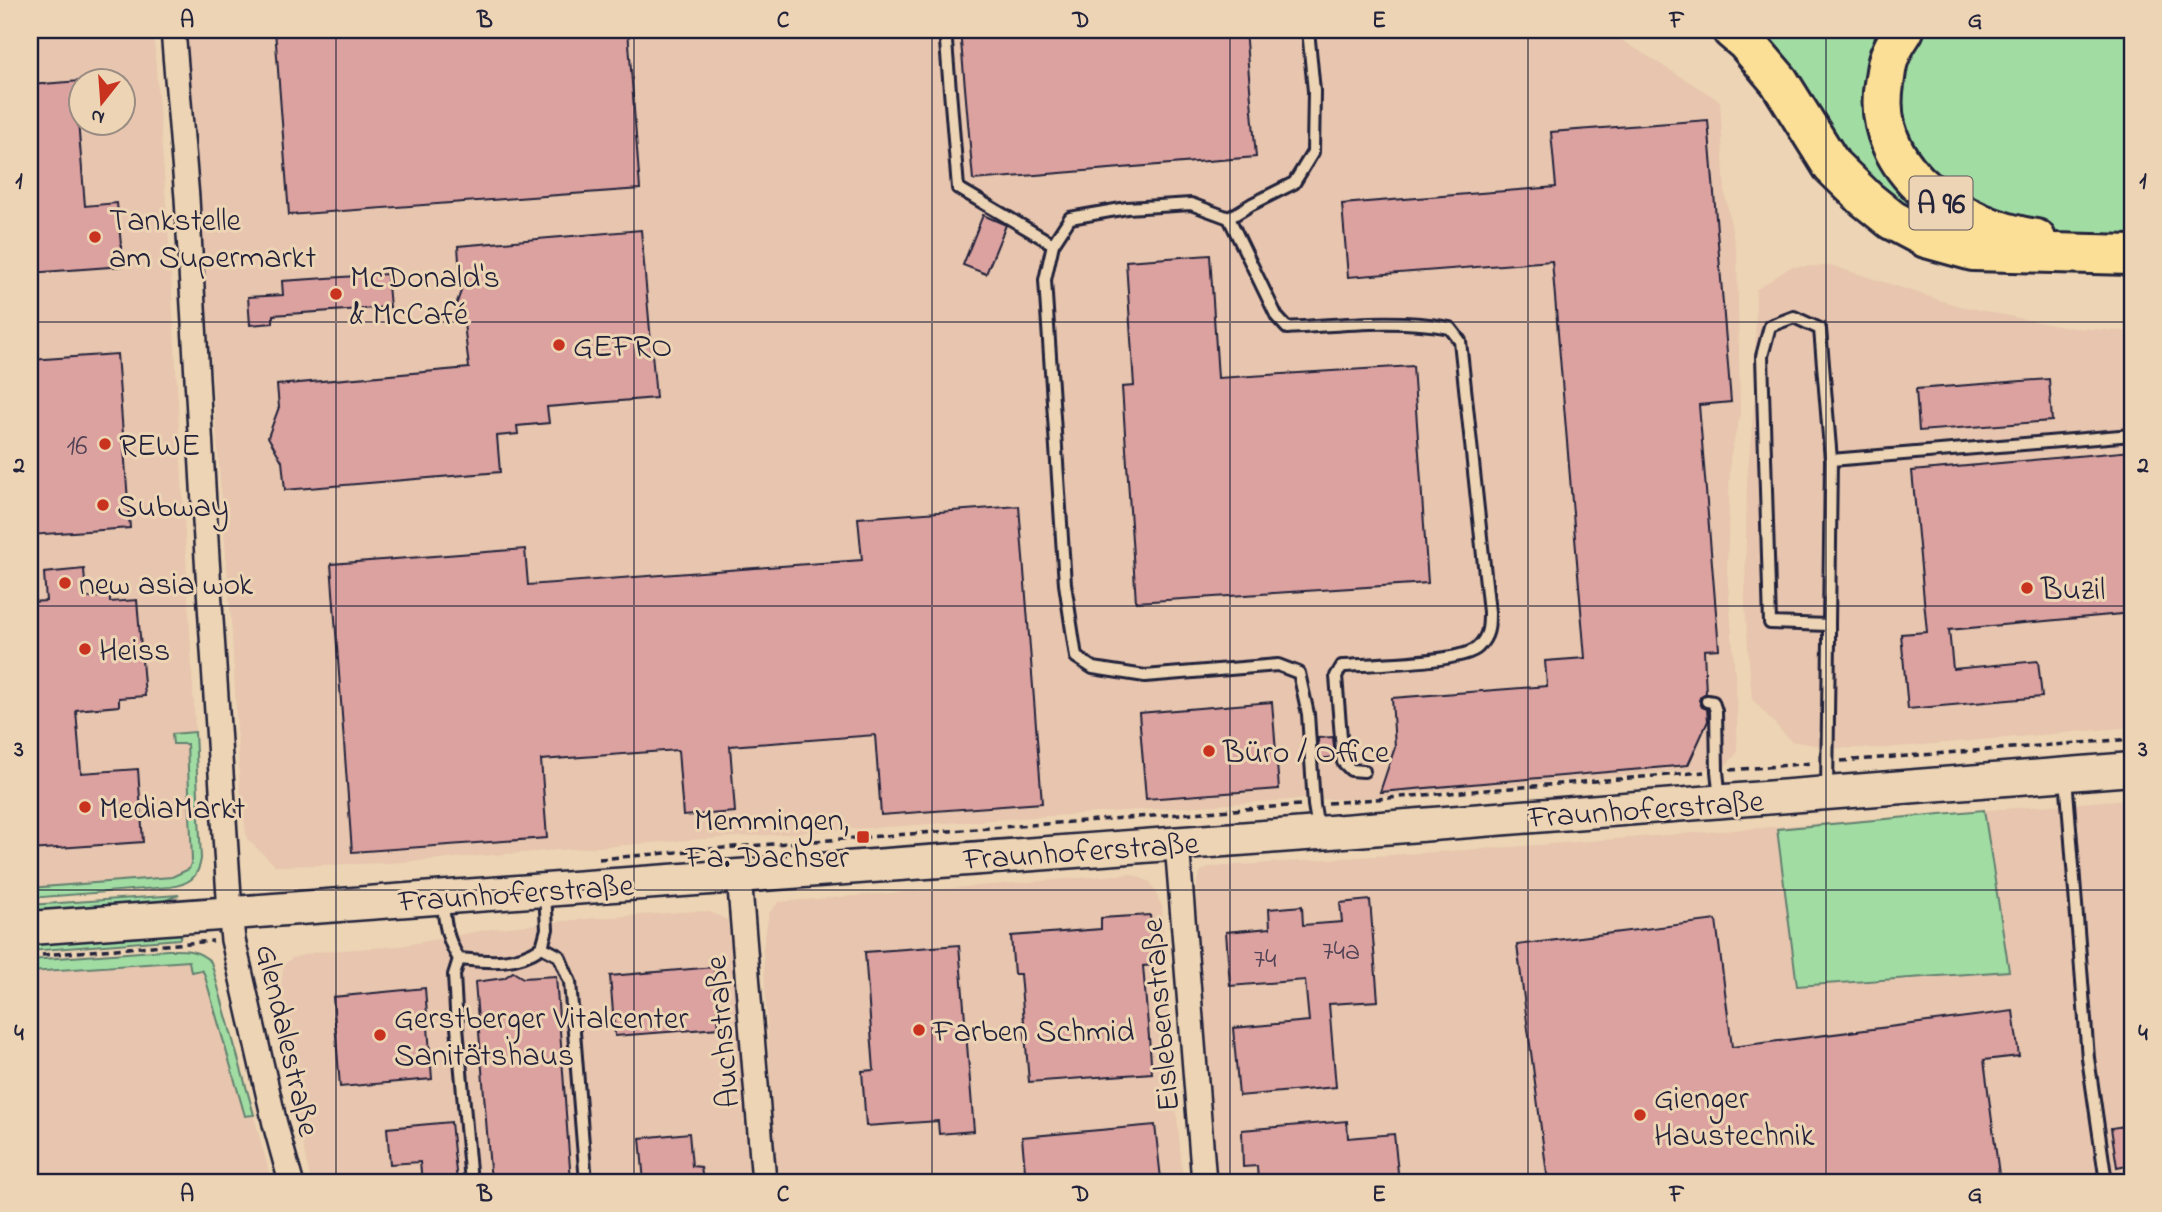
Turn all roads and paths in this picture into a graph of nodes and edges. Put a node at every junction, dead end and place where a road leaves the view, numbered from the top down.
1 (173, 30) edge
2 (945, 30) edge
3 (1308, 30) edge
4 (1732, 30) edge
5 (1904, 30) edge
6 (1229, 218) junction
7 (2132, 243) edge
8 (1054, 244) junction
9 (2132, 255) edge
10 (2132, 435) edge
11 (1831, 460) junction
12 (1829, 625) junction
13 (1707, 701) dead end
14 (2132, 739) edge
15 (2132, 769) edge
16 (1364, 771) dead end
17 (1717, 771) junction
18 (2066, 774) junction
19 (1827, 778) junction
20 (1721, 803) junction
21 (1316, 818) junction
22 (1177, 843) junction
23 (598, 859) dead end
24 (739, 876) junction
25 (545, 890) junction
26 (443, 897) junction
27 (230, 912) junction
28 (30, 928) edge
29 (542, 947) junction
30 (459, 959) junction
31 (291, 1182) edge
32 (471, 1182) edge
33 (586, 1182) edge
34 (764, 1182) edge
35 (1204, 1182) edge
36 (2106, 1182) edge

1 - 27 street, Glendalestraße
2 - 8 lane
3 - 6 lane
4 - 9 highway
5 - 7 highway, A 96
6 - 8 lane
6 - 16 lane
8 - 21 lane
10 - 11 lane
11 - 12 lane
11 - 12 lane
12 - 19 lane
13 - 17 lane
14 - 19 path
15 - 18 street, Fraunhoferstraße
17 - 19 path
17 - 20 lane
17 - 21 path
18 - 19 street, Fraunhoferstraße
18 - 36 lane
19 - 20 street, Fraunhoferstraße
20 - 21 street, Fraunhoferstraße
21 - 22 street, Fraunhoferstraße
21 - 23 path
22 - 24 street, Fraunhoferstraße
22 - 35 street, Eislebenstraße
24 - 25 street, Fraunhoferstraße
24 - 34 street, Auchstraße
25 - 26 street, Fraunhoferstraße
25 - 29 lane
26 - 27 street, Fraunhoferstraße
26 - 30 lane
27 - 28 street, Fraunhoferstraße
27 - 31 street, Glendalestraße
29 - 30 lane
29 - 33 lane
30 - 32 lane

